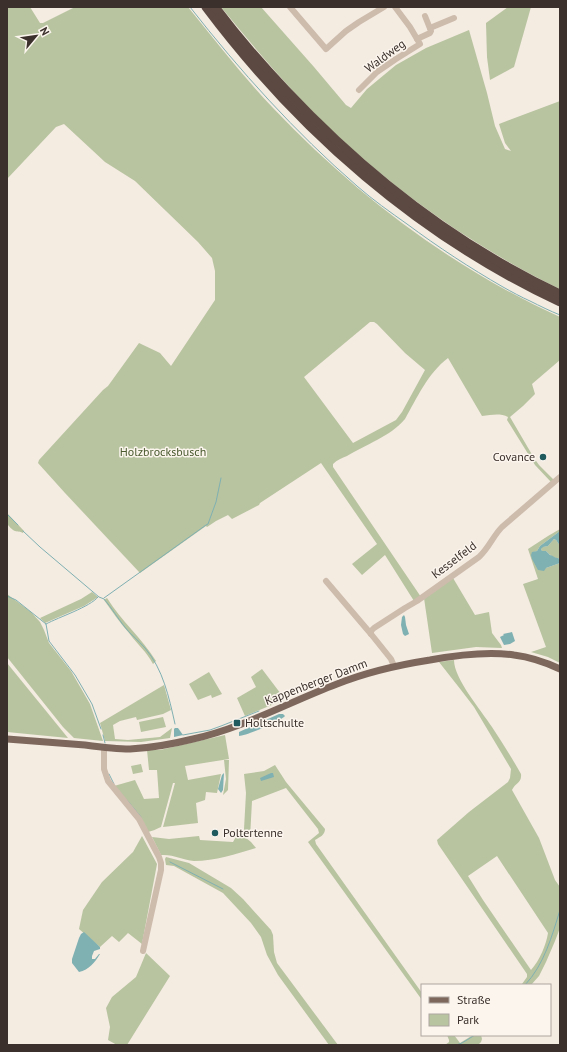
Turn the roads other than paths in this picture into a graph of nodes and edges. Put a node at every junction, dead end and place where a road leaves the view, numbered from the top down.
1 (206, 7) edge
2 (215, 7) edge
3 (290, 7) edge
4 (384, 7) edge
5 (395, 7) edge
6 (425, 16) dead end
7 (454, 18) dead end
8 (430, 28) junction
9 (417, 39) junction
10 (359, 90) dead end
11 (560, 294) edge
12 (560, 302) edge
13 (560, 477) edge
14 (326, 581) dead end
15 (371, 634) junction
16 (394, 666) junction
17 (560, 669) edge
18 (7, 739) edge
19 (104, 747) junction
20 (143, 951) dead end

1 - 12 highway
2 - 11 highway
3 - 4 street
5 - 9 street, Waldweg
6 - 8 street
7 - 8 street, Waldweg
8 - 9 street, Waldweg
9 - 10 street, Waldweg
13 - 15 street, Kesselfeld
14 - 15 street
15 - 16 street
16 - 17 main road, Kappenberger Damm
16 - 19 main road, Kappenberger Damm
18 - 19 main road, Kappenberger Damm
19 - 20 street

